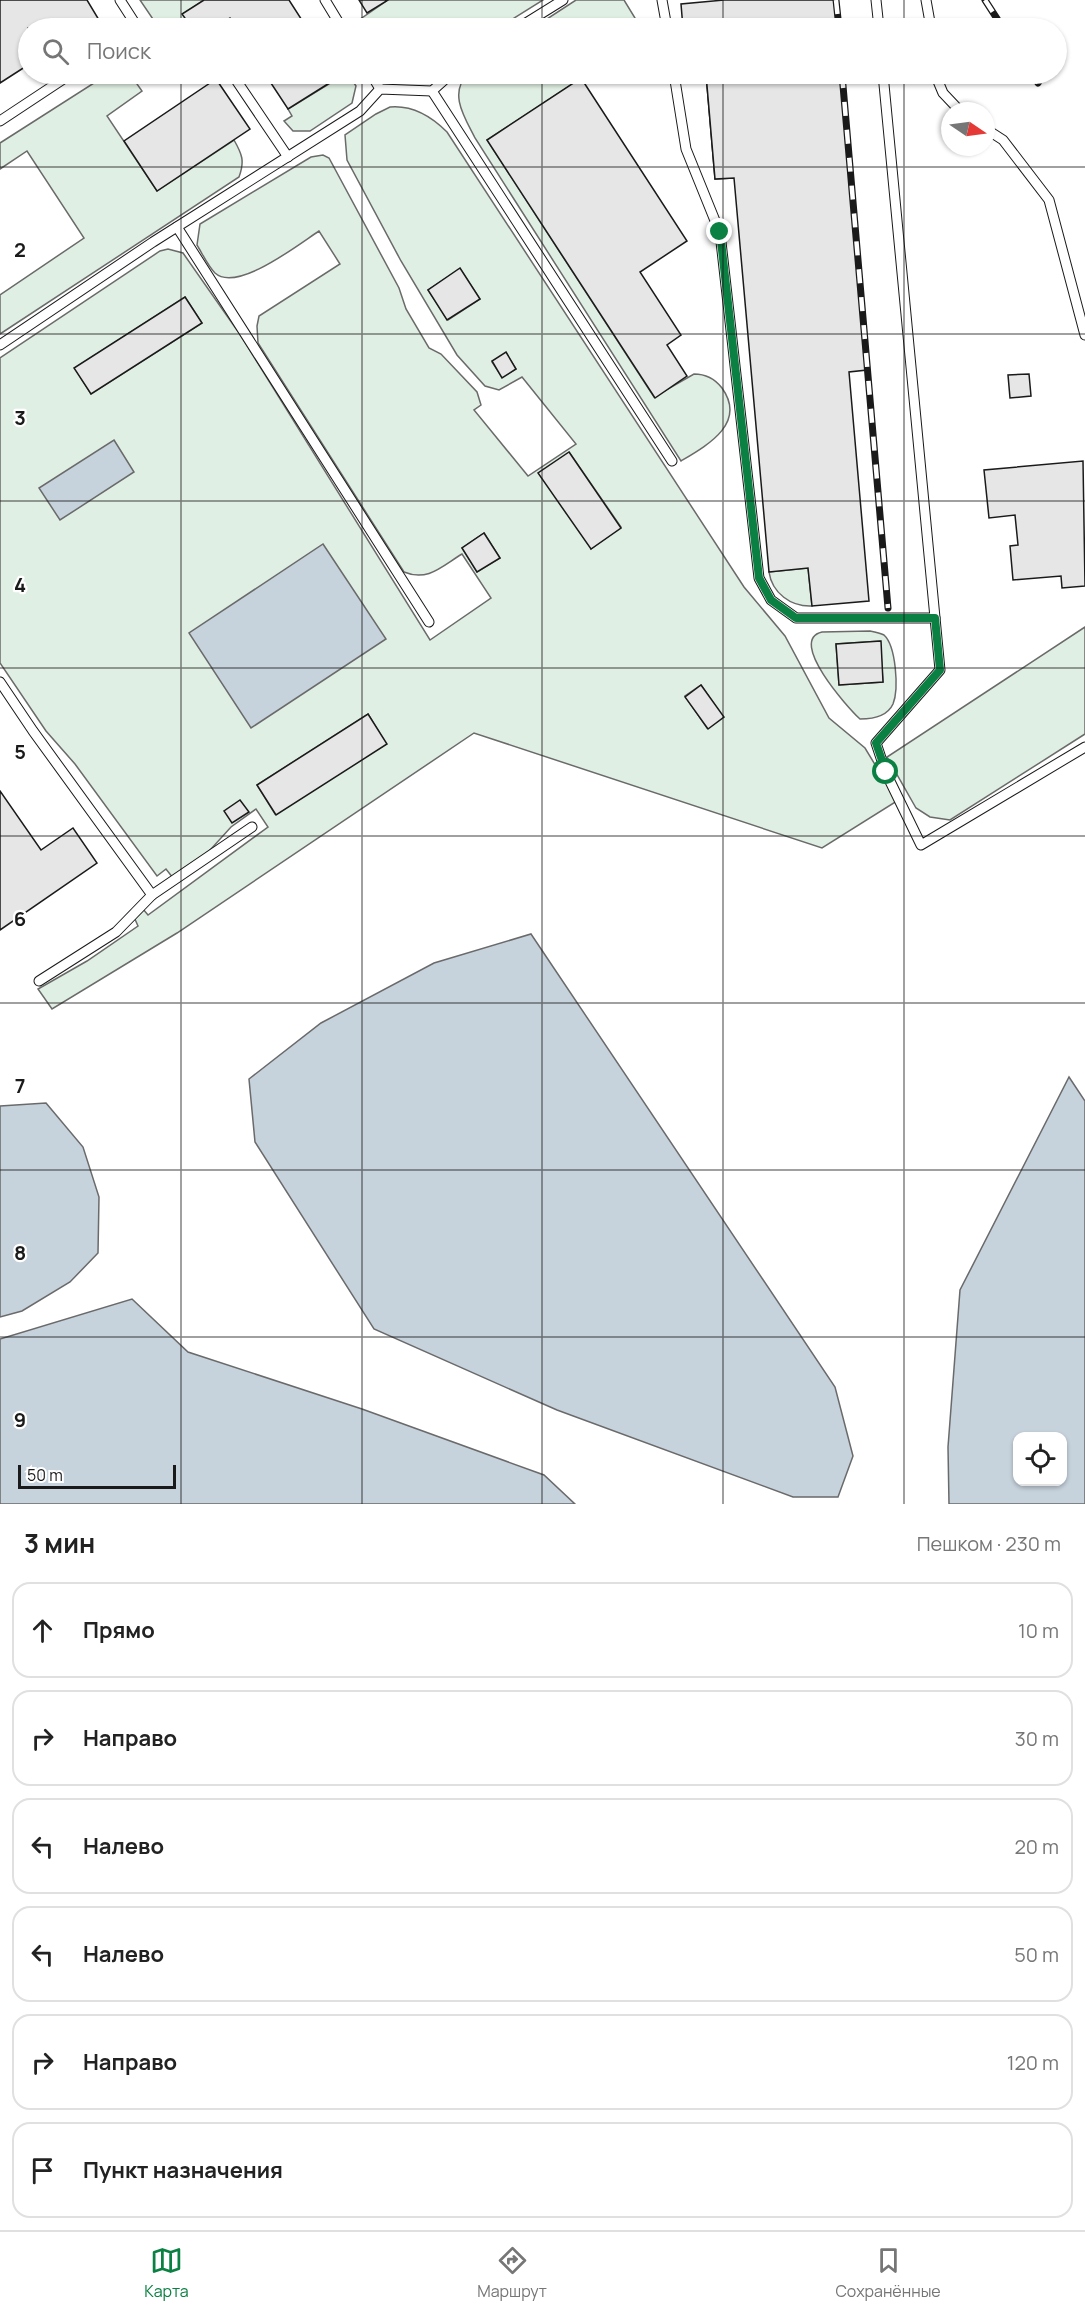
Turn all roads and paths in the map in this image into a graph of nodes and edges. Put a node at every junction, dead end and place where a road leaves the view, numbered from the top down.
1 (120, 0) edge
2 (325, 0) edge
3 (563, 0) edge
4 (662, 0) edge
5 (876, 0) edge
6 (926, 0) edge
7 (132, 18) edge
8 (336, 18) edge
9 (534, 18) edge
10 (665, 18) edge
11 (878, 18) edge
12 (929, 18) edge
13 (56, 84) edge
14 (239, 84) edge
15 (377, 84) edge
16 (440, 84) edge
17 (676, 84) edge
18 (884, 84) edge
19 (939, 84) edge
20 (380, 88) junction
21 (432, 91) junction
22 (952, 102) edge
23 (0, 121) edge
24 (995, 135) edge
25 (288, 157) junction
26 (177, 227) junction
27 (1085, 335) edge
28 (0, 345) edge
29 (672, 461) dead end
30 (935, 618) junction
31 (429, 622) dead end
32 (0, 682) edge
33 (1085, 747) edge
34 (252, 827) dead end
35 (152, 895) junction
36 (39, 981) dead end

1 - 7 lane
2 - 8 lane
3 - 9 lane
4 - 10 lane
5 - 11 lane
6 - 12 lane
13 - 23 lane
14 - 25 lane
15 - 20 lane
16 - 21 lane
17 - 30 lane
18 - 30 lane
19 - 22 lane
20 - 21 lane
20 - 25 lane
21 - 29 lane
24 - 27 lane
25 - 26 lane
26 - 28 lane
26 - 31 lane
30 - 33 lane
32 - 35 lane
34 - 35 lane
35 - 36 lane

